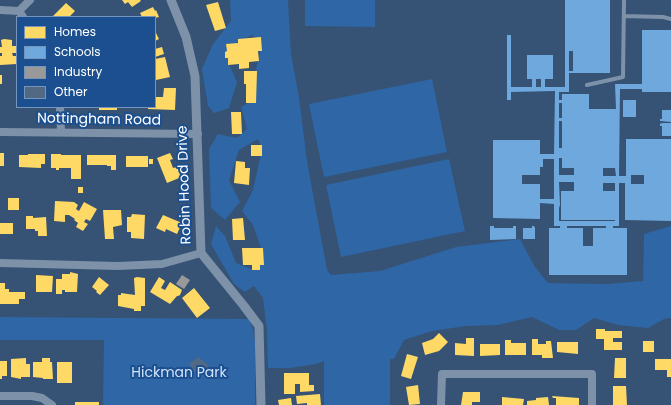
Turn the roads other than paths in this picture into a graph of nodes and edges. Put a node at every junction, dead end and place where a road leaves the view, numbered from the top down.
1 (30, 0) edge
2 (171, 0) edge
3 (624, 0) edge
4 (0, 10) edge
5 (21, 14) edge
6 (624, 16) junction
7 (671, 19) edge
8 (587, 86) dead end
9 (60, 108) edge
10 (0, 132) edge
11 (62, 132) junction
12 (198, 134) junction
13 (201, 253) junction
14 (0, 263) edge
15 (0, 396) edge
16 (52, 405) edge
17 (261, 405) edge
18 (441, 405) edge
19 (592, 405) edge

1 - 5 street
2 - 12 street, Robin Hood Drive
3 - 6 lane
4 - 5 street
6 - 7 lane
6 - 8 lane
9 - 11 street
10 - 11 street, Nottingham Road
11 - 12 street, Nottingham Road
12 - 13 street, Robin Hood Drive
13 - 14 street
13 - 17 street, Robin Hood Drive
15 - 16 street
18 - 19 street

